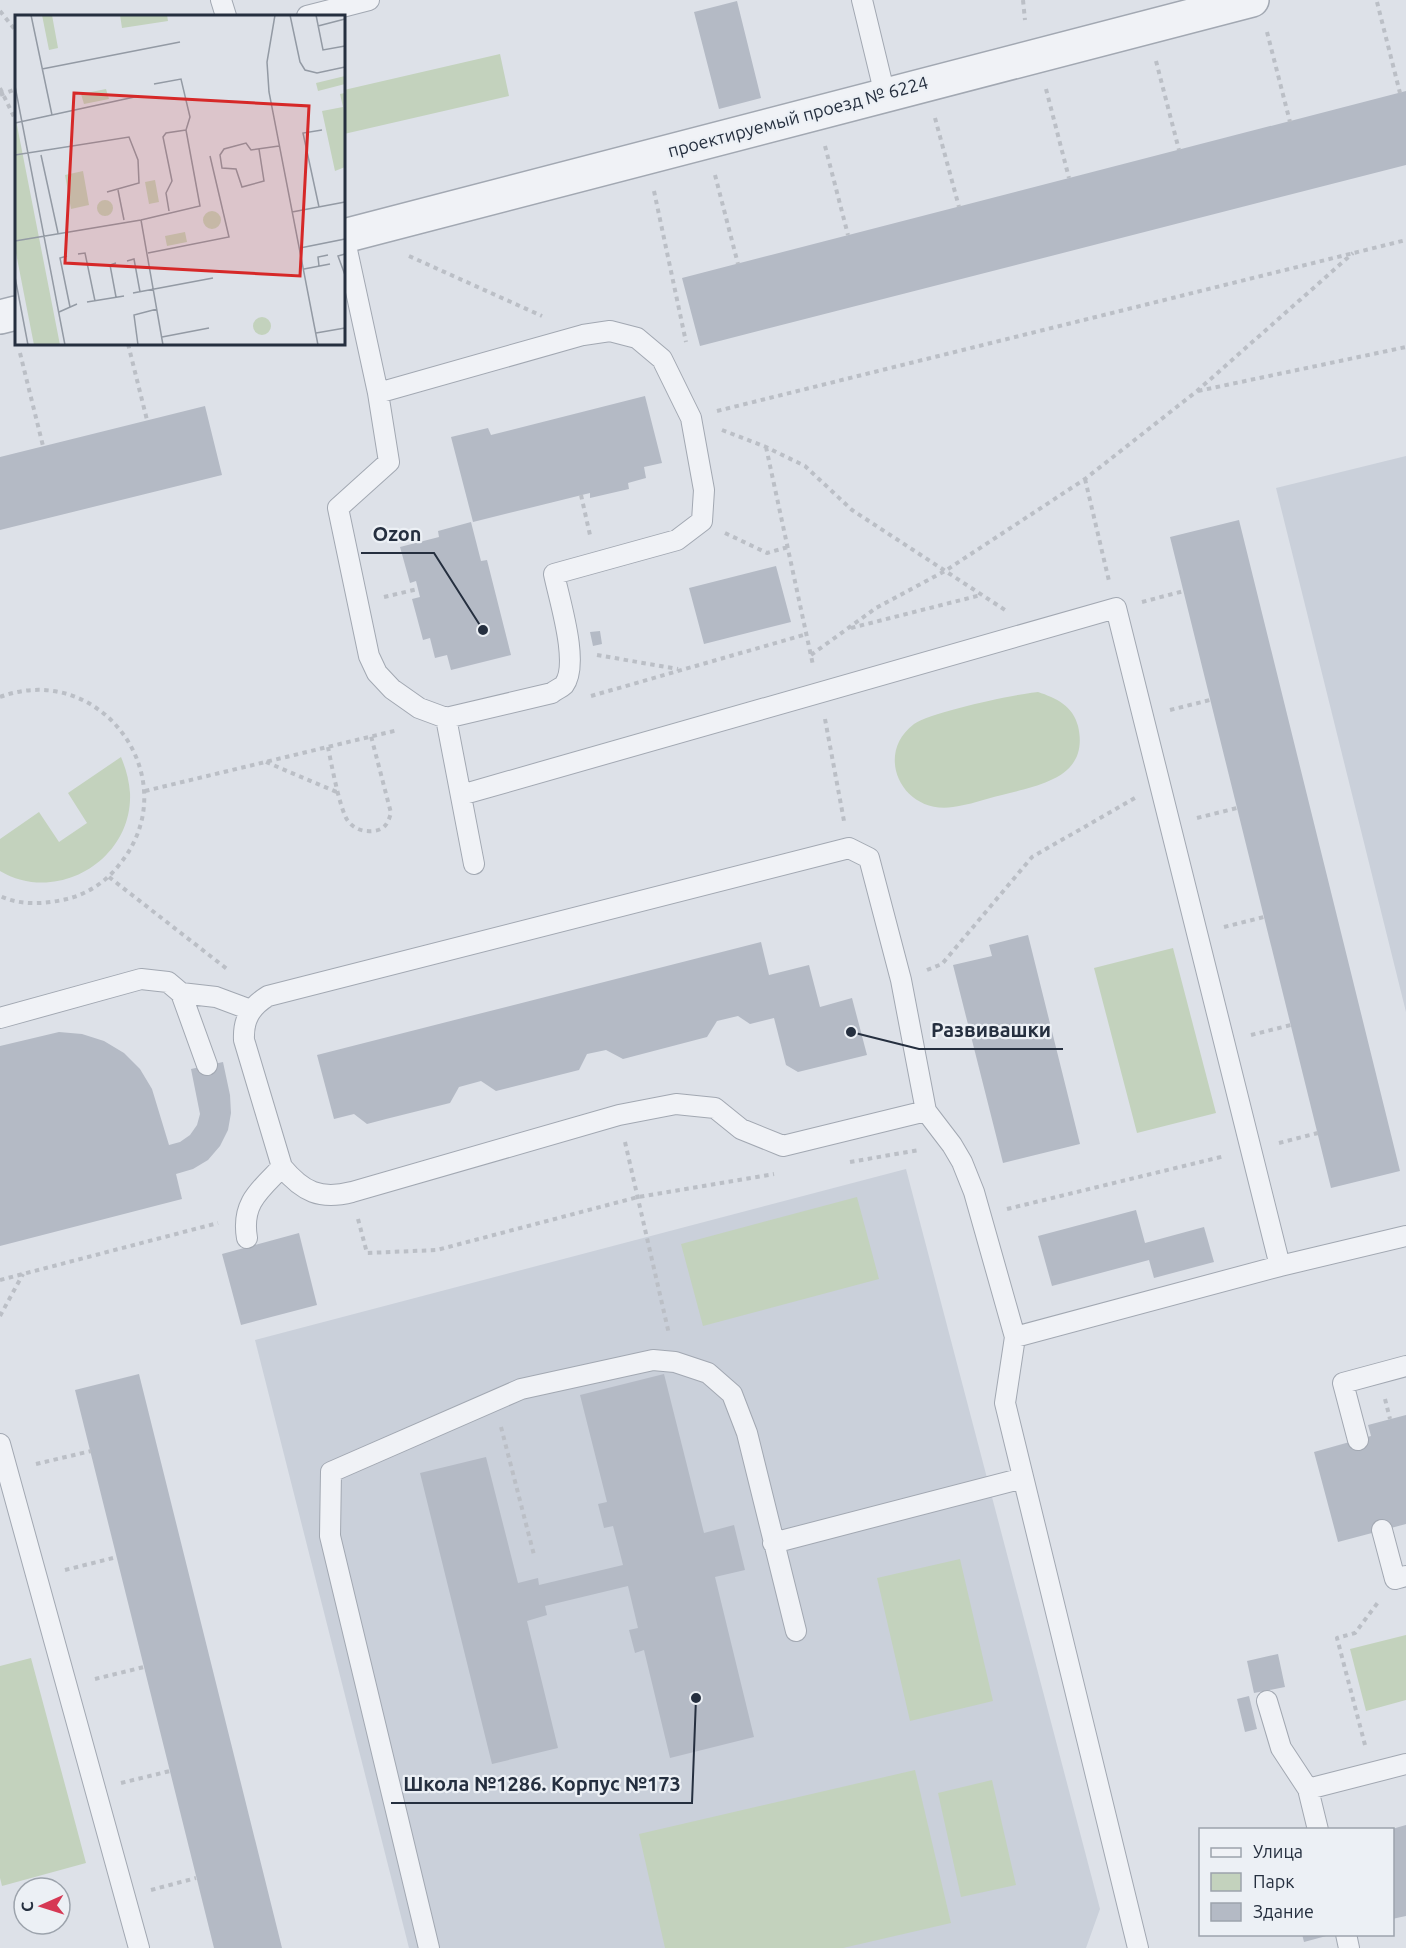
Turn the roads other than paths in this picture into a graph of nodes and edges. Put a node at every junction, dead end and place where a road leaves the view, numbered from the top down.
1 (221, 0) edge
2 (369, 0) edge
3 (862, 0) edge
4 (1252, 0) edge
5 (1177, 9) edge
6 (226, 15) edge
7 (311, 15) edge
8 (885, 95) junction
9 (345, 236) edge
10 (345, 241) edge
11 (15, 313) edge
12 (0, 317) edge
13 (378, 393) junction
14 (446, 718) junction
15 (461, 795) junction
16 (474, 864) dead end
17 (181, 993) junction
18 (251, 1010) junction
19 (0, 1018) edge
20 (207, 1065) dead end
21 (926, 1111) junction
22 (282, 1167) junction
23 (1406, 1236) edge
24 (246, 1238) dead end
25 (1280, 1266) junction
26 (1015, 1337) junction
27 (1406, 1366) edge
28 (1358, 1440) dead end
29 (0, 1444) edge
30 (1023, 1478) junction
31 (1382, 1530) dead end
32 (773, 1543) junction
33 (1400, 1577) edge
34 (796, 1631) dead end
35 (1267, 1701) dead end
36 (1406, 1764) edge
37 (1308, 1789) junction
38 (1318, 1828) edge
39 (139, 1948) edge
40 (429, 1948) edge
41 (1138, 1948) edge

1 - 6 lane
2 - 7 lane
3 - 8 lane
4 - 5 street, проектируемый проезд № 6224
5 - 8 street, проектируемый проезд № 6224
8 - 9 street, проектируемый проезд № 6224
10 - 13 lane
11 - 12 street
13 - 14 lane
13 - 14 lane
14 - 15 lane
15 - 16 lane
15 - 25 lane
17 - 18 lane
17 - 19 lane
17 - 20 lane
18 - 21 lane
18 - 22 lane
21 - 22 lane
21 - 26 lane
22 - 24 lane
23 - 25 lane
25 - 26 lane
26 - 30 lane
27 - 28 lane
29 - 39 lane
30 - 32 lane
30 - 41 lane
31 - 33 lane
32 - 34 lane
32 - 40 lane
35 - 37 lane
36 - 37 lane
37 - 38 lane

